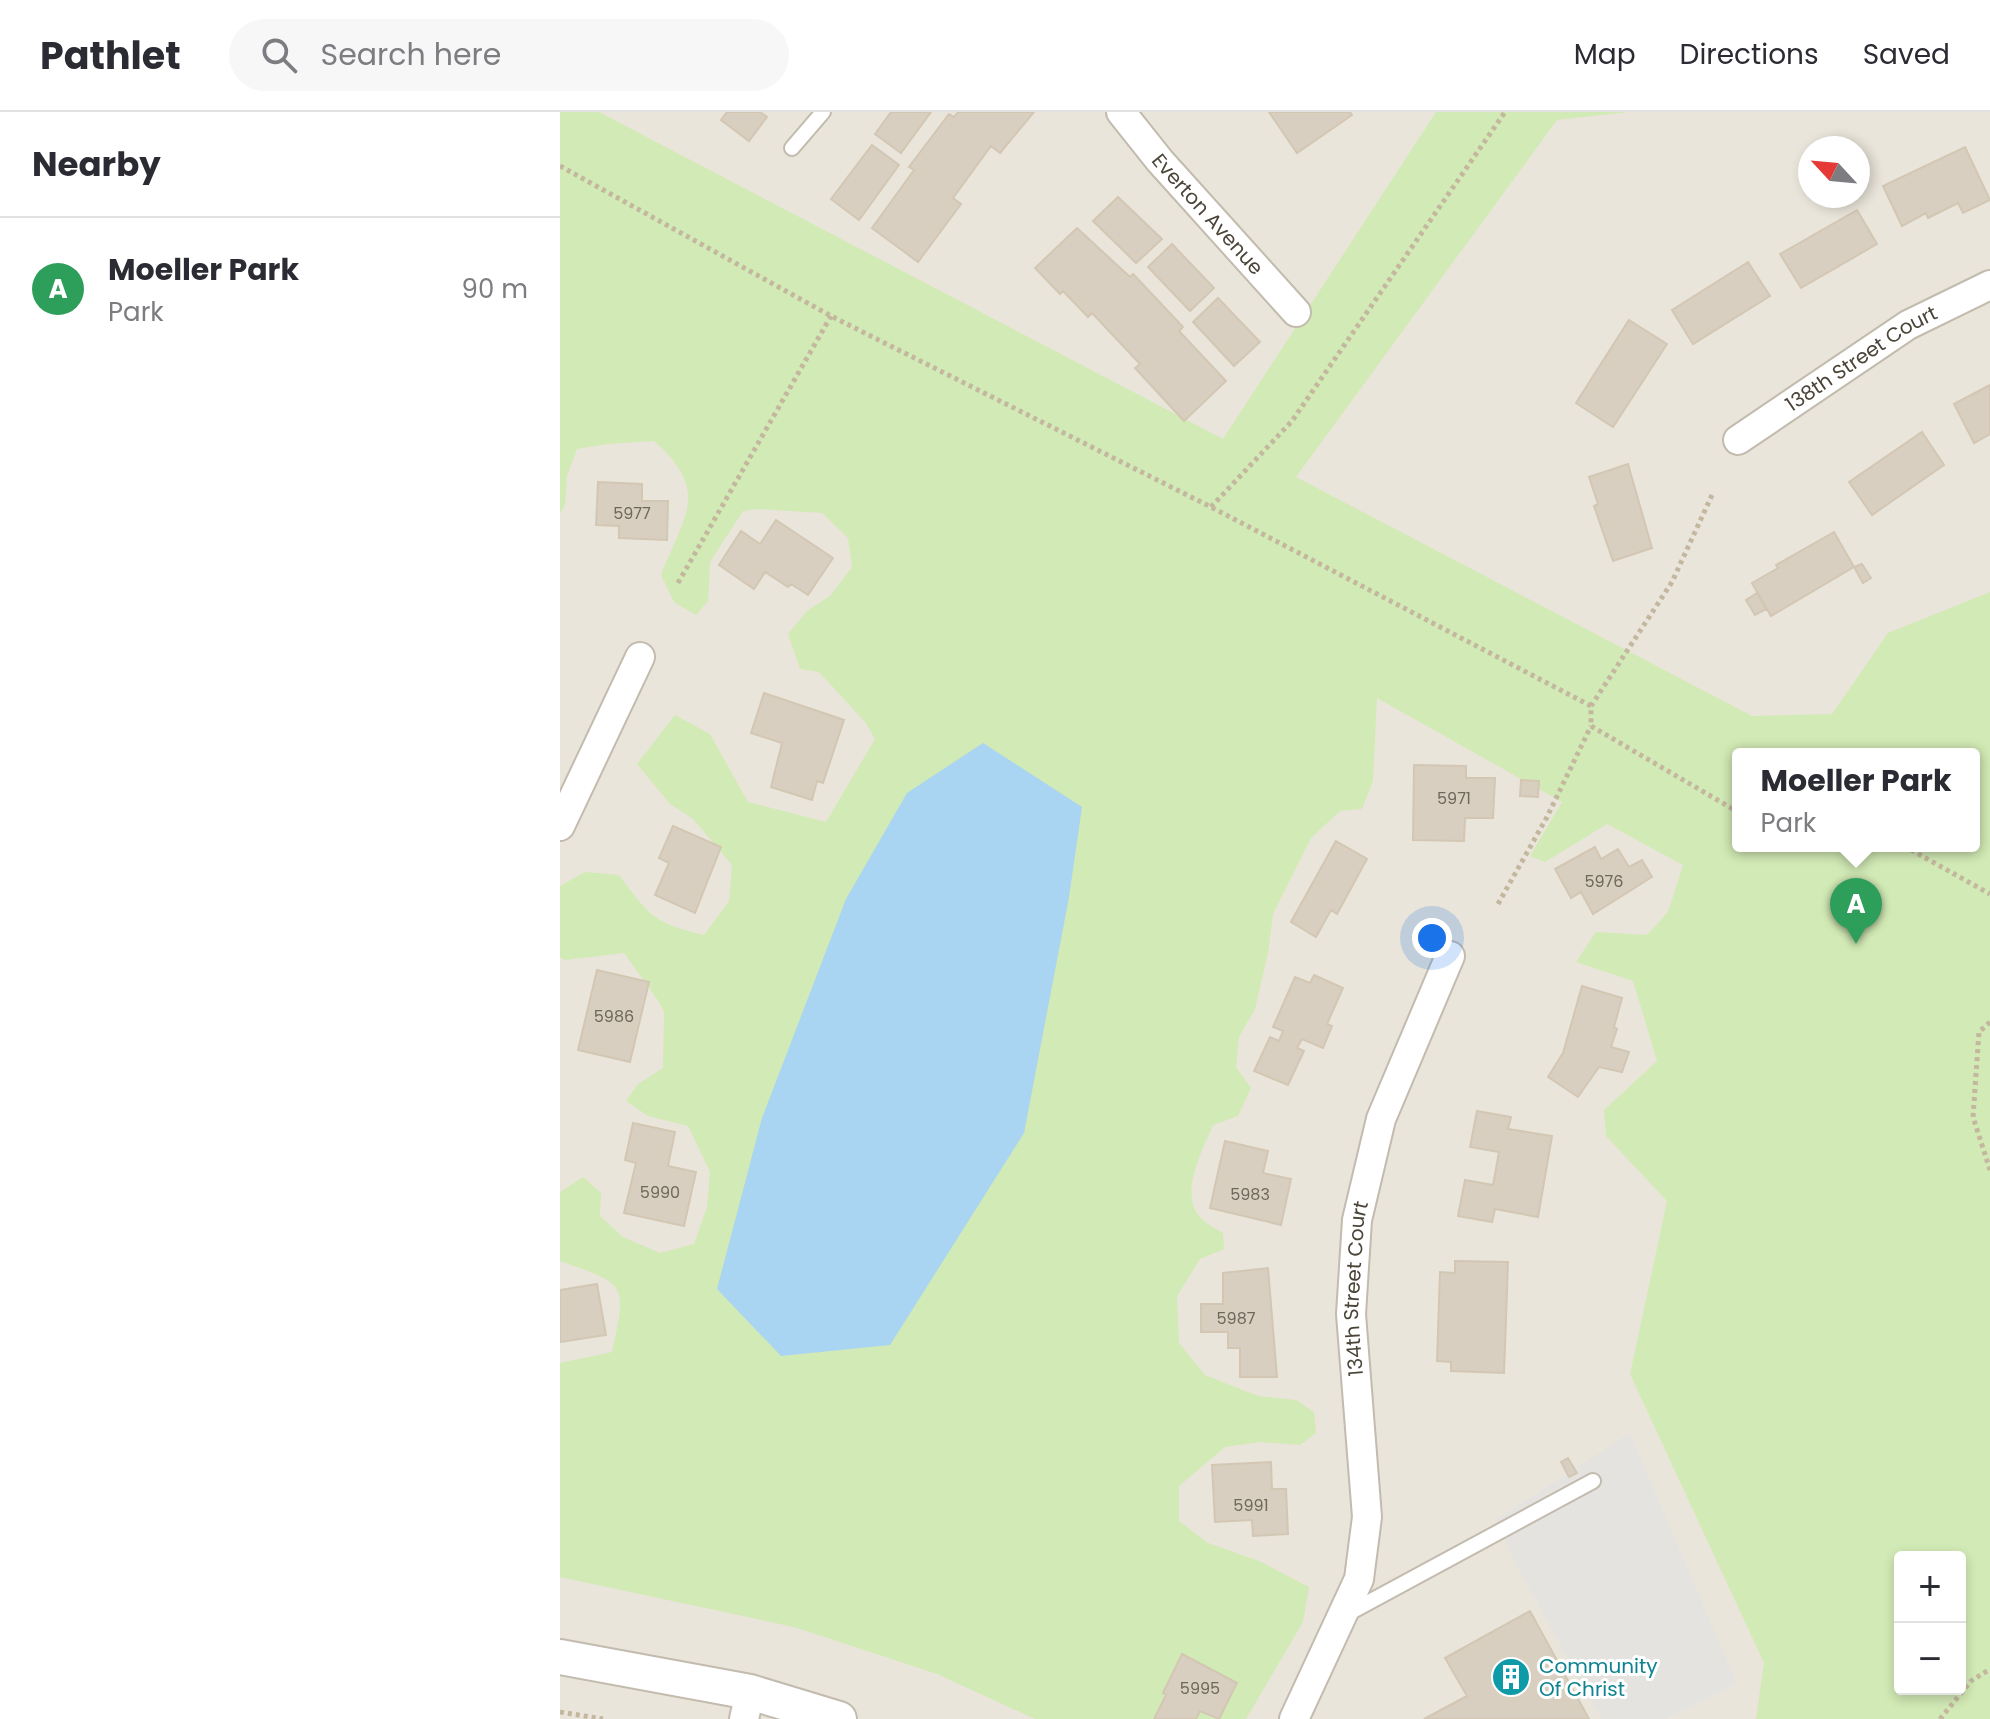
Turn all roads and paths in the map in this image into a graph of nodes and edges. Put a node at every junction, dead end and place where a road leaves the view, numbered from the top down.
1 (823, 112) edge
2 (1121, 112) edge
3 (1505, 112) edge
4 (792, 148) dead end
5 (560, 166) edge
6 (1990, 285) edge
7 (1296, 312) dead end
8 (831, 316) junction
9 (1738, 440) dead end
10 (1712, 495) dead end
11 (1211, 507) junction
12 (678, 583) dead end
13 (640, 657) dead end
14 (1591, 706) junction
15 (1591, 726) junction
16 (1732, 808) edge
17 (560, 826) edge
18 (1915, 852) edge
19 (1990, 894) edge
20 (1498, 904) dead end
21 (1450, 956) dead end
22 (1990, 1022) edge
23 (1990, 1170) edge
24 (1593, 1481) dead end
25 (1341, 1618) junction
26 (560, 1657) edge
27 (1990, 1669) edge
28 (747, 1706) edge
29 (560, 1712) edge
30 (603, 1719) edge
31 (839, 1719) edge
32 (1294, 1719) edge
33 (1940, 1719) edge

1 - 4 lane
2 - 7 street, Everton Avenue
3 - 11 path
5 - 8 path
6 - 9 street, 138th Street Court
8 - 11 path
8 - 12 path
10 - 14 path
11 - 14 path
13 - 17 street
14 - 15 path
15 - 16 path
15 - 20 path
18 - 19 path
21 - 25 street, 134th Street Court
22 - 23 path
24 - 25 lane
25 - 32 street, 134th Street Court
26 - 28 street
27 - 33 path
28 - 31 street
29 - 30 path

